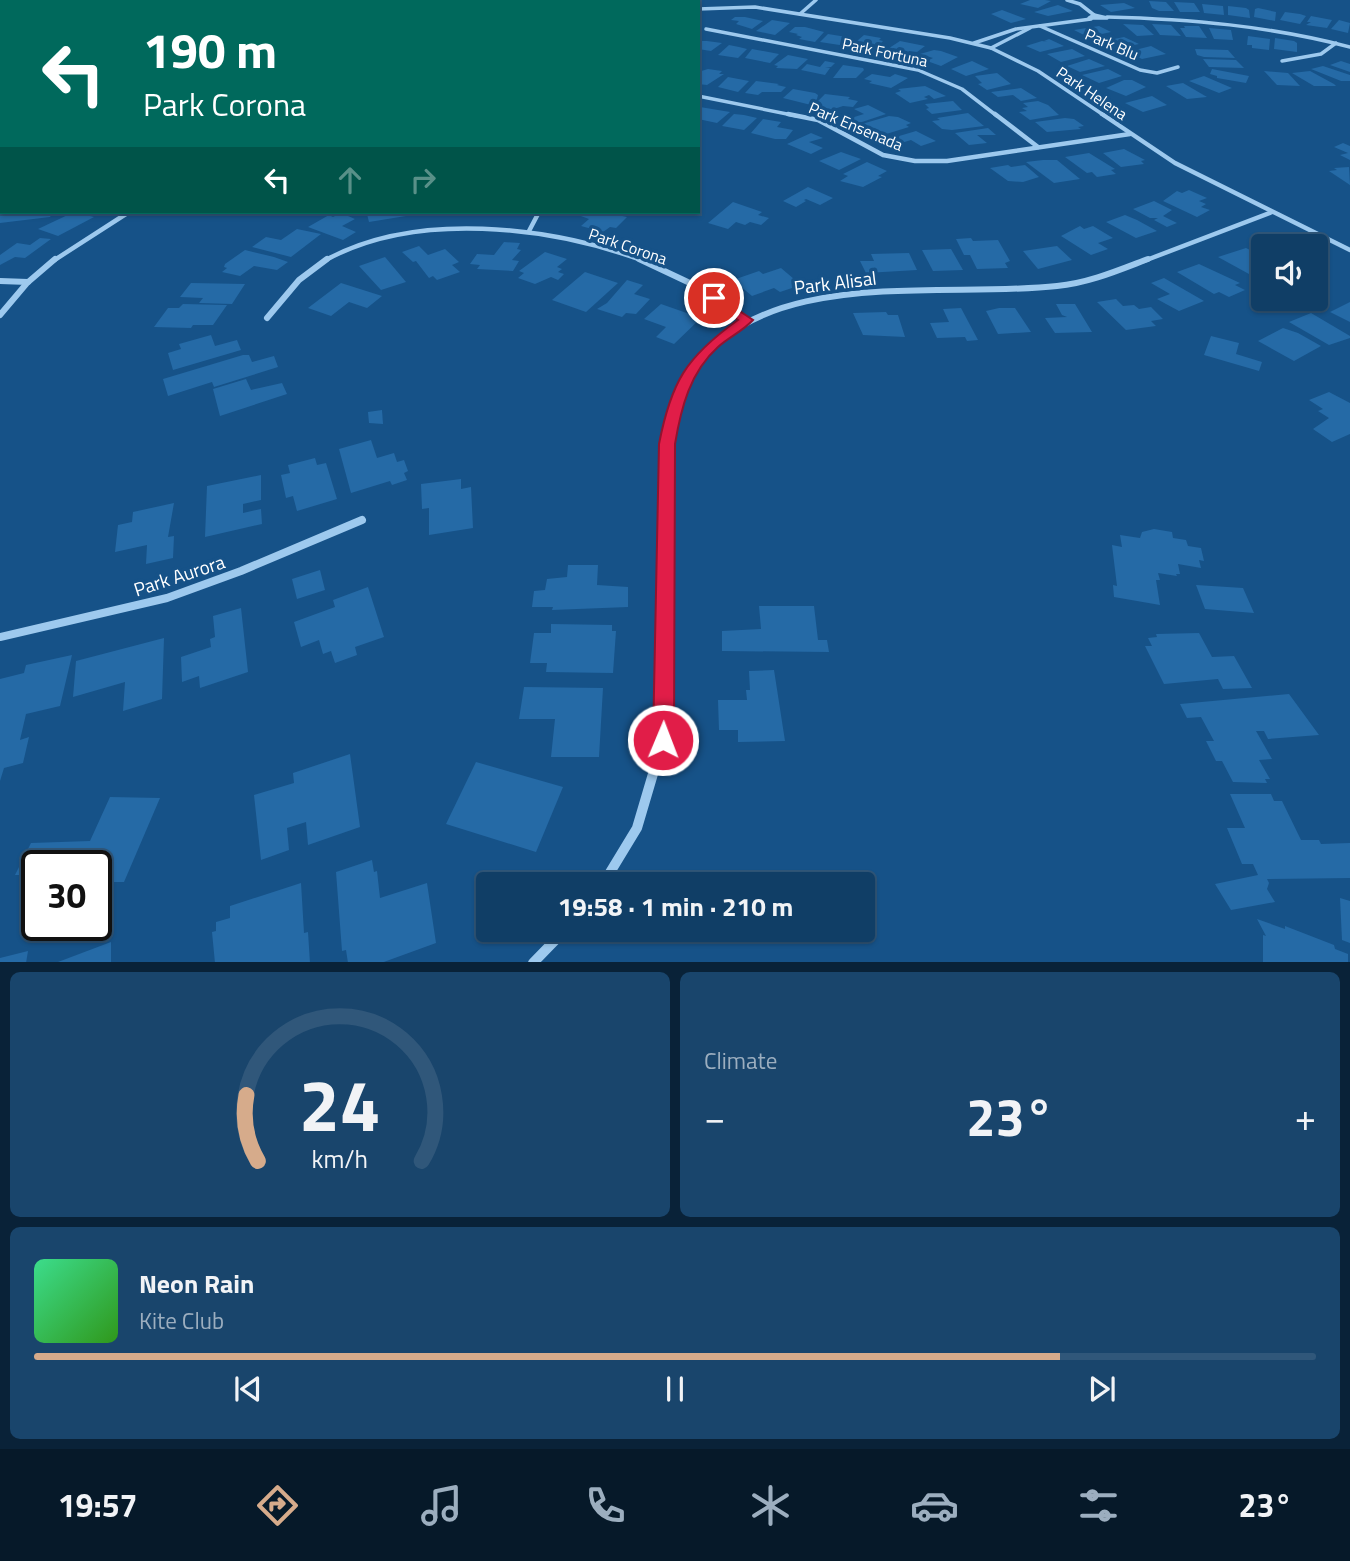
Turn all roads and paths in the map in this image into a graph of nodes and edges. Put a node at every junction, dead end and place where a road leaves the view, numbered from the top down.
1 (504, 0) edge
2 (528, 0) edge
3 (816, 0) edge
4 (1068, 0) edge
5 (700, 9) edge
6 (800, 14) junction
7 (1092, 17) junction
8 (1040, 26) junction
9 (1031, 27) junction
10 (706, 29) dead end
11 (1336, 43) junction
12 (973, 44) junction
13 (1350, 47) edge
14 (990, 48) junction
15 (1282, 61) dead end
16 (1178, 67) dead end
17 (700, 96) edge
18 (1130, 134) junction
19 (1038, 147) junction
20 (1272, 212) junction
21 (126, 214) edge
22 (538, 214) edge
23 (528, 231) junction
24 (1350, 250) edge
25 (0, 281) edge
26 (28, 282) junction
27 (0, 315) edge
28 (267, 318) dead end
29 (746, 320) junction
30 (362, 520) dead end
31 (0, 637) edge
32 (610, 872) edge
33 (553, 942) edge
34 (533, 962) edge

1 - 2 path
3 - 6 street
4 - 7 street
5 - 6 street, Park Helena
6 - 12 street, Park Helena
7 - 8 street
7 - 11 street
8 - 9 street
8 - 16 street, Park Blu
9 - 12 street
9 - 14 street
10 - 19 street, Park Fortuna
11 - 13 street
11 - 15 street
12 - 14 street, Park Helena
14 - 18 street, Park Helena
17 - 19 street, Park Ensenada
18 - 19 street, Park Ensenada
18 - 20 street, Park Helena
20 - 24 street, Park Helena
20 - 29 street, Park Alisal
21 - 26 street
22 - 23 street
23 - 28 street, Park Corona
23 - 29 street, Park Corona
25 - 26 street
26 - 27 street
29 - 32 street, Park Alisal
30 - 31 street, Park Aurora
33 - 34 street

